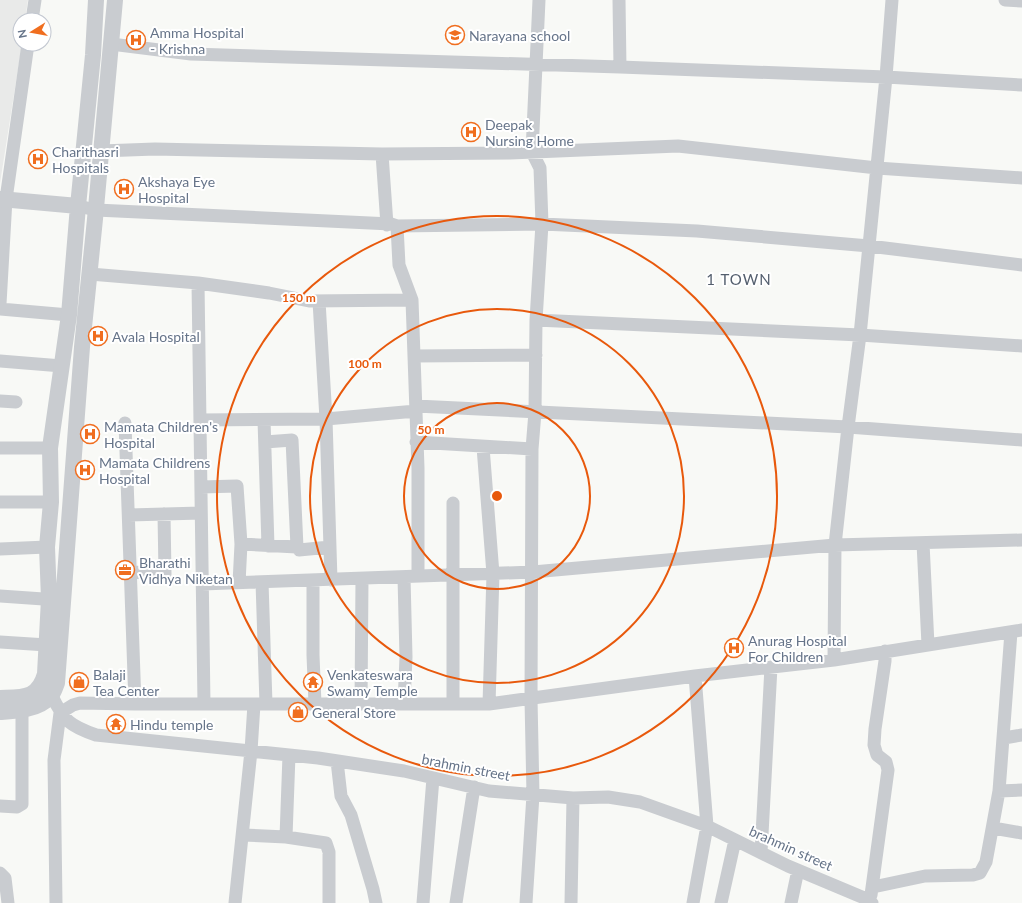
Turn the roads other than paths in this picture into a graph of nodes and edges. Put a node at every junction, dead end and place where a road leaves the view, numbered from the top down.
1 (34, 0) edge
2 (96, 0) edge
3 (115, 0) edge
4 (539, 0) edge
5 (619, 0) edge
6 (892, 0) edge
7 (1005, 0) edge
8 (1022, 1) edge
9 (33, 12) edge
10 (111, 44) junction
11 (27, 52) edge
12 (535, 65) junction
13 (620, 67) junction
14 (886, 77) junction
15 (1022, 85) edge
16 (101, 151) junction
17 (532, 152) junction
18 (382, 154) junction
19 (877, 168) junction
20 (1022, 178) edge
21 (3, 199) edge
22 (78, 206) junction
23 (96, 210) junction
24 (542, 224) junction
25 (392, 225) junction
26 (869, 246) junction
27 (1022, 265) edge
28 (90, 274) junction
29 (198, 283) junction
30 (412, 300) junction
31 (318, 301) junction
32 (0, 304) edge
33 (0, 309) edge
34 (69, 315) junction
35 (536, 320) junction
36 (860, 335) junction
37 (1022, 346) edge
38 (536, 355) junction
39 (414, 356) junction
40 (0, 361) edge
41 (62, 366) junction
42 (0, 401) edge
43 (16, 402) dead end
44 (416, 408) junction
45 (535, 412) junction
46 (326, 419) junction
47 (200, 420) junction
48 (264, 420) junction
49 (125, 423) dead end
50 (848, 427) junction
51 (1022, 440) edge
52 (265, 442) junction
53 (416, 442) junction
54 (483, 447) junction
55 (0, 448) edge
56 (50, 448) junction
57 (532, 449) junction
58 (201, 487) junction
59 (0, 502) edge
60 (51, 502) junction
61 (453, 503) dead end
62 (201, 513) junction
63 (164, 514) junction
64 (128, 515) junction
65 (1022, 540) edge
66 (923, 543) junction
67 (241, 544) junction
68 (835, 545) junction
69 (268, 546) junction
70 (47, 547) junction
71 (297, 547) junction
72 (330, 547) junction
73 (0, 549) edge
74 (130, 570) junction
75 (533, 572) junction
76 (493, 574) junction
77 (453, 575) junction
78 (418, 576) junction
79 (404, 577) junction
80 (362, 578) junction
81 (313, 580) junction
82 (331, 580) junction
83 (262, 582) junction
84 (239, 583) junction
85 (202, 584) junction
86 (0, 596) edge
87 (56, 600) junction
88 (1017, 631) edge
89 (0, 642) edge
90 (47, 645) junction
91 (928, 645) junction
92 (885, 651) junction
93 (834, 660) junction
94 (771, 667) junction
95 (695, 676) junction
96 (52, 696) junction
97 (0, 698) edge
98 (532, 699) junction
99 (135, 704) junction
100 (204, 704) junction
101 (260, 704) junction
102 (315, 704) junction
103 (361, 704) junction
104 (404, 704) junction
105 (454, 704) junction
106 (489, 704) junction
107 (22, 710) junction
108 (0, 712) edge
109 (60, 713) junction
110 (1022, 735) edge
111 (1004, 738) junction
112 (251, 751) junction
113 (289, 755) junction
114 (337, 761) junction
115 (433, 778) junction
116 (474, 787) junction
117 (1022, 790) edge
118 (999, 791) junction
119 (533, 795) junction
120 (573, 798) junction
121 (0, 806) edge
122 (707, 826) junction
123 (992, 828) junction
124 (1022, 833) edge
125 (243, 834) junction
126 (286, 837) junction
127 (735, 840) junction
128 (761, 853) junction
129 (798, 870) junction
130 (0, 873) edge
131 (873, 887) junction
132 (871, 902) edge
133 (8, 903) edge
134 (56, 903) edge
135 (235, 903) edge
136 (329, 903) edge
137 (376, 903) edge
138 (423, 903) edge
139 (456, 903) edge
140 (526, 903) edge
141 (572, 903) edge
142 (693, 903) edge
143 (721, 903) edge
144 (791, 903) edge

1 - 9 street
2 - 22 street
3 - 10 street
4 - 12 street
5 - 13 street
6 - 14 street
7 - 8 street
10 - 12 street
10 - 16 street
11 - 21 street
12 - 13 street
12 - 17 street
13 - 14 street
14 - 15 street
14 - 19 street
16 - 18 street
16 - 23 street
17 - 18 street
17 - 19 street
17 - 24 street
18 - 25 street
19 - 20 street
19 - 26 street
21 - 22 street
21 - 32 street
22 - 23 street
22 - 34 street
23 - 25 street
23 - 28 street
24 - 25 street
24 - 26 street
24 - 35 street
25 - 30 street
26 - 27 street
26 - 36 street
28 - 29 street
28 - 87 street
29 - 31 street
29 - 47 street
30 - 31 street
30 - 39 street
31 - 46 street
33 - 34 street
34 - 41 street
35 - 36 street
35 - 38 street
36 - 37 street
36 - 50 street
38 - 39 street
38 - 45 street
39 - 44 street
40 - 41 street
41 - 56 street
42 - 43 street
44 - 45 street
44 - 46 street
44 - 53 street
45 - 50 street
45 - 57 street
46 - 48 street
46 - 72 street
47 - 48 street
47 - 58 street
48 - 52 street
49 - 64 street
50 - 51 street
50 - 68 street
52 - 69 street
52 - 71 street
53 - 54 street
53 - 78 street
54 - 57 street
54 - 76 street
55 - 56 street
56 - 60 street
57 - 75 street
58 - 62 street
58 - 67 street
59 - 60 street
60 - 70 street
61 - 77 street
62 - 63 street
62 - 85 street
63 - 64 street
63 - 74 street
64 - 74 street
65 - 66 street
66 - 68 street
66 - 91 street
67 - 69 street
67 - 84 street
68 - 75 street
68 - 93 street
69 - 71 street
70 - 73 street
70 - 87 street
71 - 72 street
72 - 82 street
74 - 99 street
75 - 76 street
75 - 98 street
76 - 77 street
76 - 106 street
77 - 78 street
77 - 105 street
78 - 79 street
79 - 80 street
79 - 104 street
80 - 82 street
80 - 103 street
81 - 82 street
81 - 83 street
81 - 102 street
83 - 84 street
83 - 101 street
84 - 85 street
85 - 100 street
86 - 87 street
87 - 90 street
87 - 96 street
88 - 91 street
88 - 111 street
89 - 90 street
90 - 97 street
91 - 92 street
92 - 93 street
92 - 131 street
93 - 94 street
94 - 95 street
94 - 128 street
95 - 98 street
95 - 122 street
96 - 107 street
96 - 109 street, brahmin street
98 - 106 street
98 - 119 street
99 - 100 street
99 - 109 street
100 - 101 street
101 - 102 street
101 - 112 street
102 - 103 street
103 - 104 street
104 - 105 street
105 - 106 street
107 - 108 street
107 - 121 street
109 - 112 street, brahmin street
109 - 134 street
110 - 111 street
111 - 118 street
112 - 113 street, brahmin street
112 - 125 street
113 - 114 street, brahmin street
113 - 126 street
114 - 115 street, brahmin street
114 - 137 street
115 - 116 street, brahmin street
115 - 138 street
116 - 119 street, brahmin street
116 - 139 street
117 - 118 street
118 - 123 street
119 - 120 street, brahmin street
119 - 140 street
120 - 122 street, brahmin street
120 - 141 street
122 - 127 street, brahmin street
122 - 142 street
123 - 124 street
123 - 131 street
125 - 126 street
125 - 135 street
126 - 136 street
127 - 128 street, brahmin street
127 - 143 street
128 - 129 street, brahmin street
129 - 132 street, brahmin street
129 - 144 street
130 - 133 street
131 - 132 street

